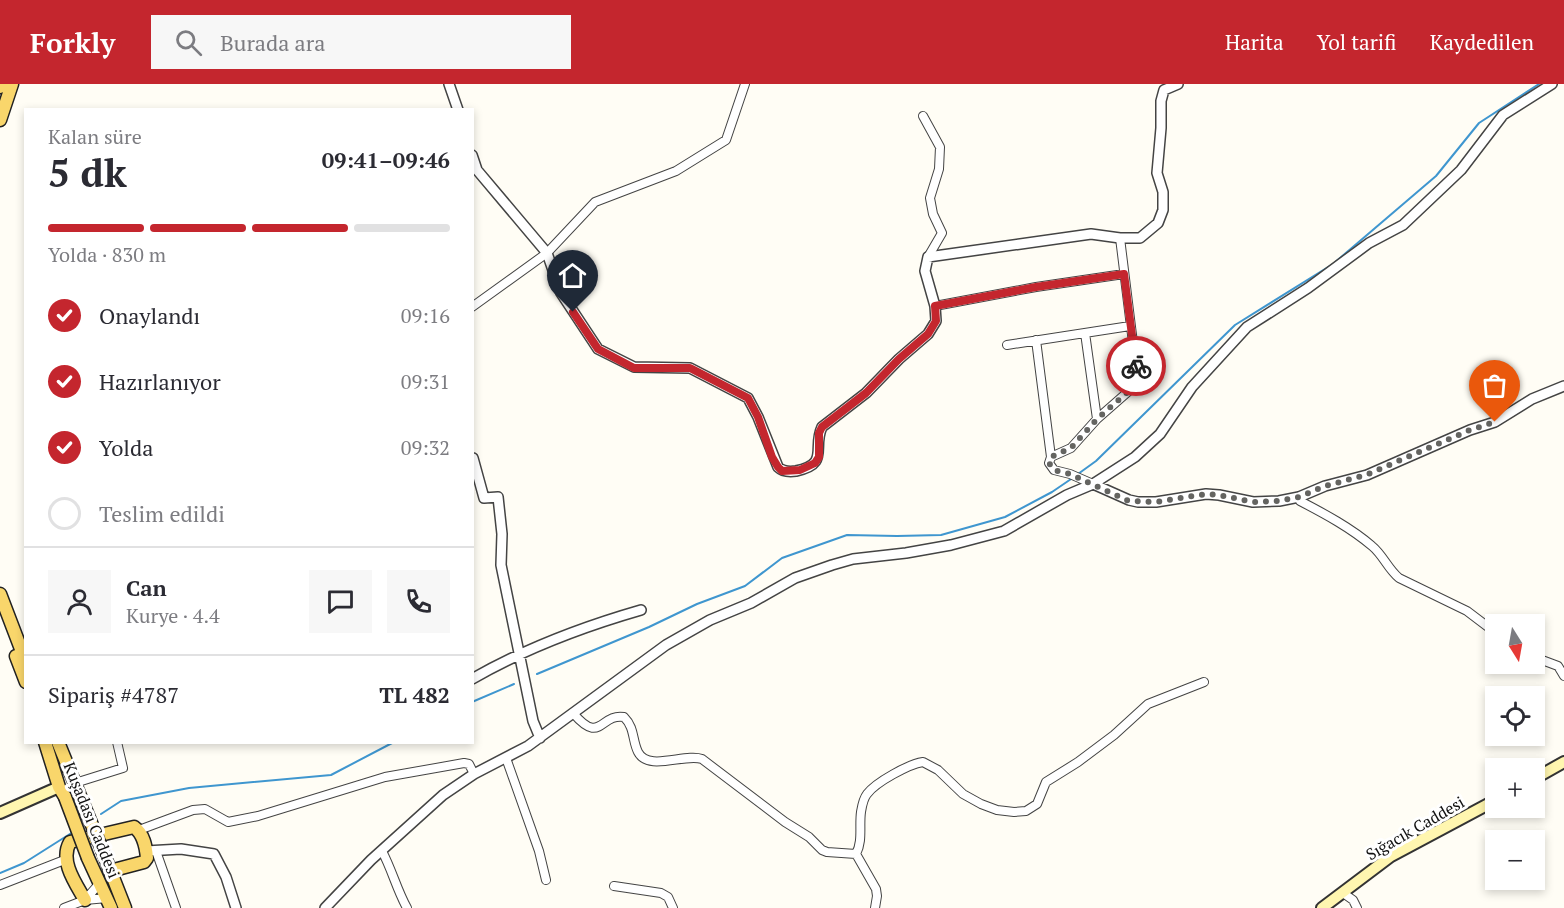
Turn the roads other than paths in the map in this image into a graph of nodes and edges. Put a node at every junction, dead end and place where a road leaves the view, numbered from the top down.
1 (12, 84) edge
2 (450, 84) edge
3 (745, 84) edge
4 (1178, 84) edge
5 (1552, 84) edge
6 (457, 108) edge
7 (923, 116) dead end
8 (0, 120) edge
9 (474, 161) edge
10 (1120, 238) junction
11 (547, 253) junction
12 (928, 257) junction
13 (1124, 274) junction
14 (935, 306) junction
15 (474, 307) edge
16 (1130, 326) junction
17 (1085, 333) junction
18 (1036, 340) junction
19 (1007, 345) dead end
20 (1564, 386) edge
21 (1097, 419) junction
22 (1051, 457) junction
23 (474, 463) edge
24 (1093, 484) junction
25 (1299, 497) junction
26 (0, 594) edge
27 (641, 610) dead end
28 (0, 615) edge
29 (1485, 625) edge
30 (519, 655) junction
31 (24, 657) edge
32 (1545, 661) edge
33 (1564, 676) edge
34 (24, 677) edge
35 (474, 678) edge
36 (1204, 682) dead end
37 (573, 712) junction
38 (540, 738) junction
39 (46, 744) edge
40 (59, 744) edge
41 (117, 744) edge
42 (506, 758) junction
43 (1564, 762) edge
44 (1545, 772) edge
45 (474, 774) junction
46 (77, 787) junction
47 (62, 792) junction
48 (1485, 806) edge
49 (0, 813) edge
50 (139, 830) junction
51 (151, 851) junction
52 (382, 851) junction
53 (856, 854) junction
54 (67, 859) junction
55 (110, 871) junction
56 (546, 880) dead end
57 (99, 884) junction
58 (0, 885) edge
59 (614, 886) dead end
60 (1343, 893) junction
61 (110, 903) edge
62 (86, 904) edge
63 (64, 908) edge
64 (125, 908) edge
65 (176, 908) edge
66 (236, 908) edge
67 (325, 908) edge
68 (407, 908) edge
69 (673, 908) edge
70 (875, 908) edge
71 (1322, 908) edge
72 (1357, 908) edge

1 - 8 main road
2 - 6 street
3 - 11 street
4 - 10 street
5 - 24 street
7 - 12 street
9 - 11 street
10 - 12 street
10 - 13 street
11 - 14 street
11 - 15 street
12 - 14 street
13 - 14 street
13 - 16 street
16 - 17 street
16 - 21 street
17 - 18 street
17 - 21 street
18 - 19 street
18 - 22 street
20 - 25 street
21 - 22 street
22 - 24 street
23 - 30 street
24 - 25 street
24 - 37 street
25 - 29 street
26 - 31 main road
27 - 30 street
28 - 34 main road
30 - 35 street
30 - 38 street
32 - 33 street
36 - 53 street
37 - 38 street
37 - 53 street
38 - 42 street
39 - 47 main road, Kuşadası Caddesi
40 - 46 main road, Kuşadası Caddesi
41 - 46 street
42 - 45 street
42 - 56 street
43 - 44 main road
45 - 50 street
45 - 52 street
46 - 55 main road, Kuşadası Caddesi, bridge
47 - 49 main road
47 - 57 main road, Kuşadası Caddesi, bridge
48 - 60 main road, Sığacık Caddesi
50 - 51 main road
50 - 54 main road
51 - 55 main road
51 - 65 street
51 - 66 street
52 - 67 street
52 - 68 street
53 - 70 street
54 - 58 street
54 - 62 main road
55 - 64 main road, Kuşadası Caddesi
57 - 61 main road, Kuşadası Caddesi
57 - 62 street
59 - 69 street
60 - 71 main road, Sığacık Caddesi
60 - 72 street
61 - 62 street
62 - 63 street

